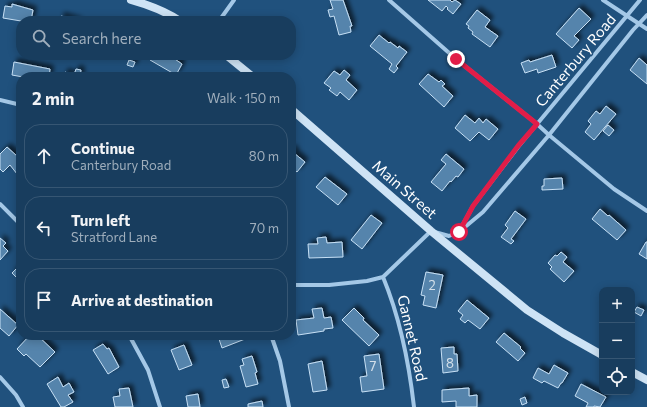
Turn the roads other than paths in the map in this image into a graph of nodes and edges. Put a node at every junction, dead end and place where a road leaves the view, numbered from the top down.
1 (131, 0) edge
2 (234, 0) edge
3 (389, 0) edge
4 (603, 0) edge
5 (640, 0) edge
6 (647, 15) edge
7 (172, 16) edge
8 (223, 16) edge
9 (627, 17) junction
10 (639, 24) junction
11 (647, 28) edge
12 (232, 60) edge
13 (247, 72) edge
14 (0, 100) edge
15 (16, 104) edge
16 (296, 113) edge
17 (537, 124) junction
18 (549, 135) junction
19 (0, 204) edge
20 (647, 211) edge
21 (16, 220) edge
22 (431, 231) junction
23 (459, 232) junction
24 (383, 277) junction
25 (296, 285) edge
26 (132, 340) edge
27 (273, 340) edge
28 (599, 353) edge
29 (635, 374) edge
30 (0, 377) edge
31 (647, 380) edge
32 (23, 407) edge
33 (160, 407) edge
34 (289, 407) edge
35 (414, 407) edge

1 - 7 main road
2 - 8 street
3 - 17 street
4 - 9 street
5 - 9 street, Canterbury Road
6 - 10 street, Canterbury Road
9 - 10 street
9 - 17 street, Canterbury Road
10 - 11 street
10 - 18 street, Canterbury Road
12 - 13 main road
14 - 15 street
16 - 22 main road, Main Street
17 - 18 street
17 - 23 street, Canterbury Road
18 - 20 street
18 - 23 street, Canterbury Road
19 - 21 street
22 - 23 street
22 - 24 street
22 - 28 main road, Main Street
24 - 25 street
24 - 35 street, Gannet Road
26 - 33 street
27 - 34 street
29 - 31 main road
30 - 32 street

